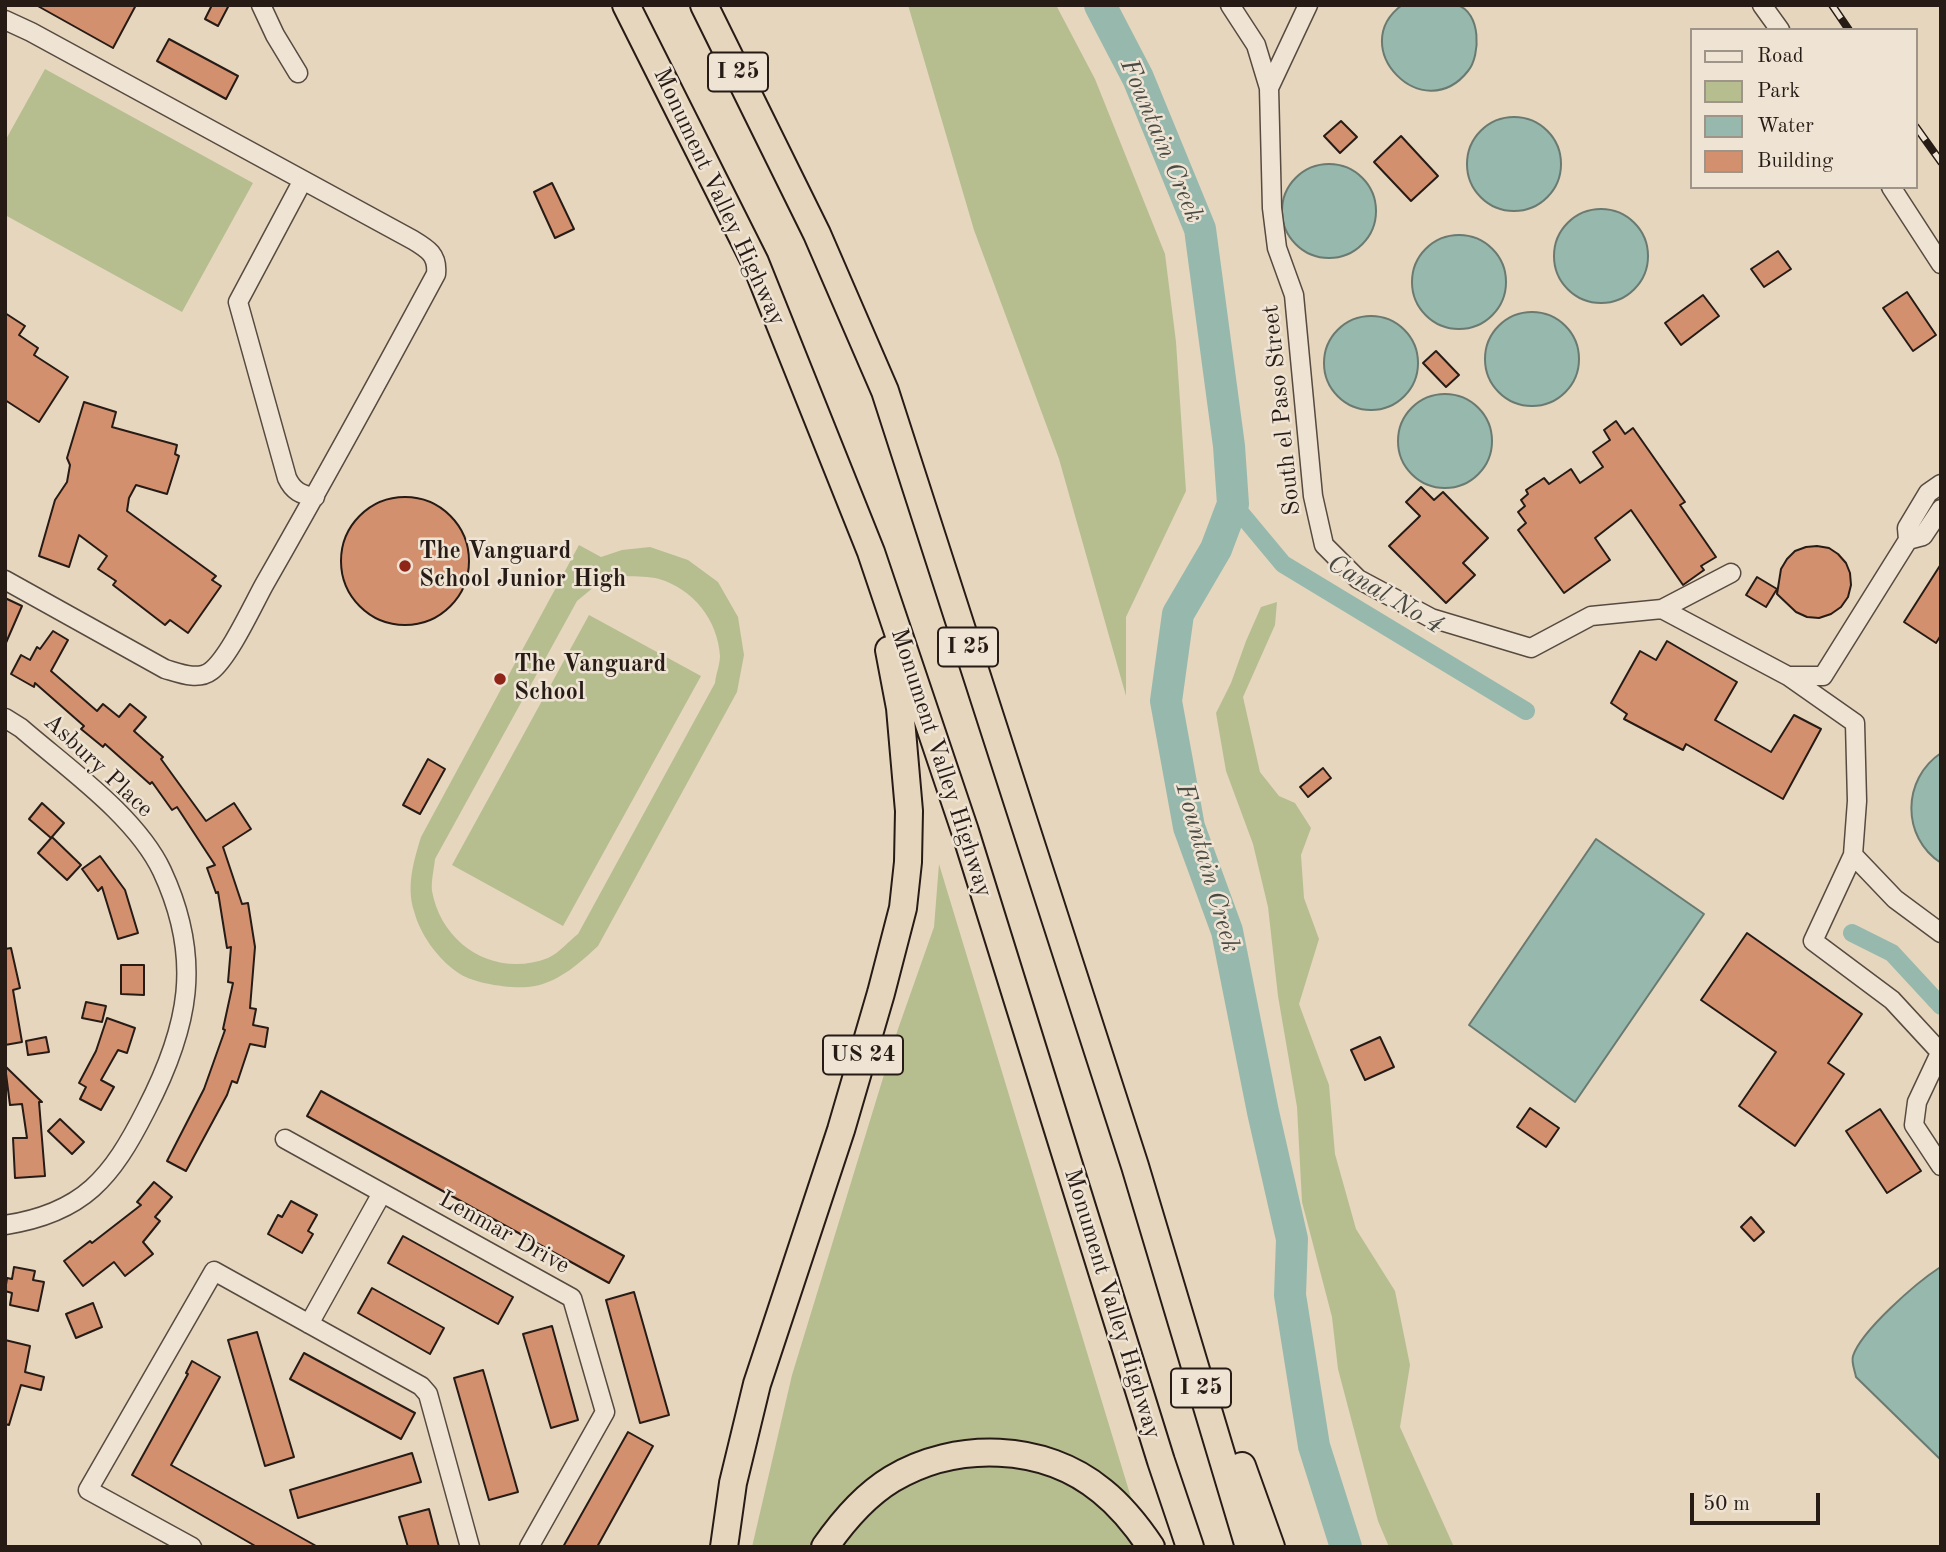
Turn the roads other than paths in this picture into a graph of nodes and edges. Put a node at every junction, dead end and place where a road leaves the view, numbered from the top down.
1 (261, 5) edge
2 (626, 5) edge
3 (704, 5) edge
4 (1230, 5) edge
5 (1308, 5) edge
6 (1762, 5) edge
7 (5, 20) edge
8 (1779, 28) edge
9 (298, 73) dead end
10 (1269, 88) junction
11 (303, 180) junction
12 (1892, 189) edge
13 (1941, 264) edge
14 (1941, 484) edge
15 (315, 497) junction
16 (1941, 509) edge
17 (1908, 541) junction
18 (870, 552) junction
19 (1731, 573) dead end
20 (5, 580) edge
21 (1662, 609) junction
22 (1788, 676) junction
23 (5, 718) edge
24 (1853, 855) junction
25 (1941, 933) edge
26 (1941, 1053) edge
27 (285, 1139) dead end
28 (1941, 1166) edge
29 (382, 1193) junction
30 (5, 1225) edge
31 (1154, 1229) junction
32 (309, 1324) junction
33 (192, 1547) edge
34 (470, 1547) edge
35 (529, 1547) edge
36 (724, 1547) edge
37 (825, 1547) edge
38 (1152, 1547) edge
39 (1191, 1547) edge
40 (1249, 1547) edge
41 (1271, 1547) edge

1 - 9 street
2 - 18 highway, Monument Valley Highway / I 25
3 - 31 highway, I 25
4 - 10 street, South el Paso Street
5 - 10 street
6 - 8 street
7 - 11 street
10 - 21 street, South el Paso Street
11 - 15 street
11 - 15 street
12 - 13 street
14 - 17 street
15 - 20 street
16 - 17 street
17 - 22 street
18 - 36 highway, US 24
18 - 39 highway, Monument Valley Highway / I 25
19 - 21 street
21 - 22 street
22 - 24 street
23 - 30 street, Asbury Place
24 - 25 street
24 - 26 street
26 - 28 street
27 - 29 street, Lenmar Drive
29 - 32 street
29 - 35 street, Lenmar Drive
31 - 40 highway, I 25
31 - 41 highway
32 - 33 street
32 - 34 street
37 - 38 highway

